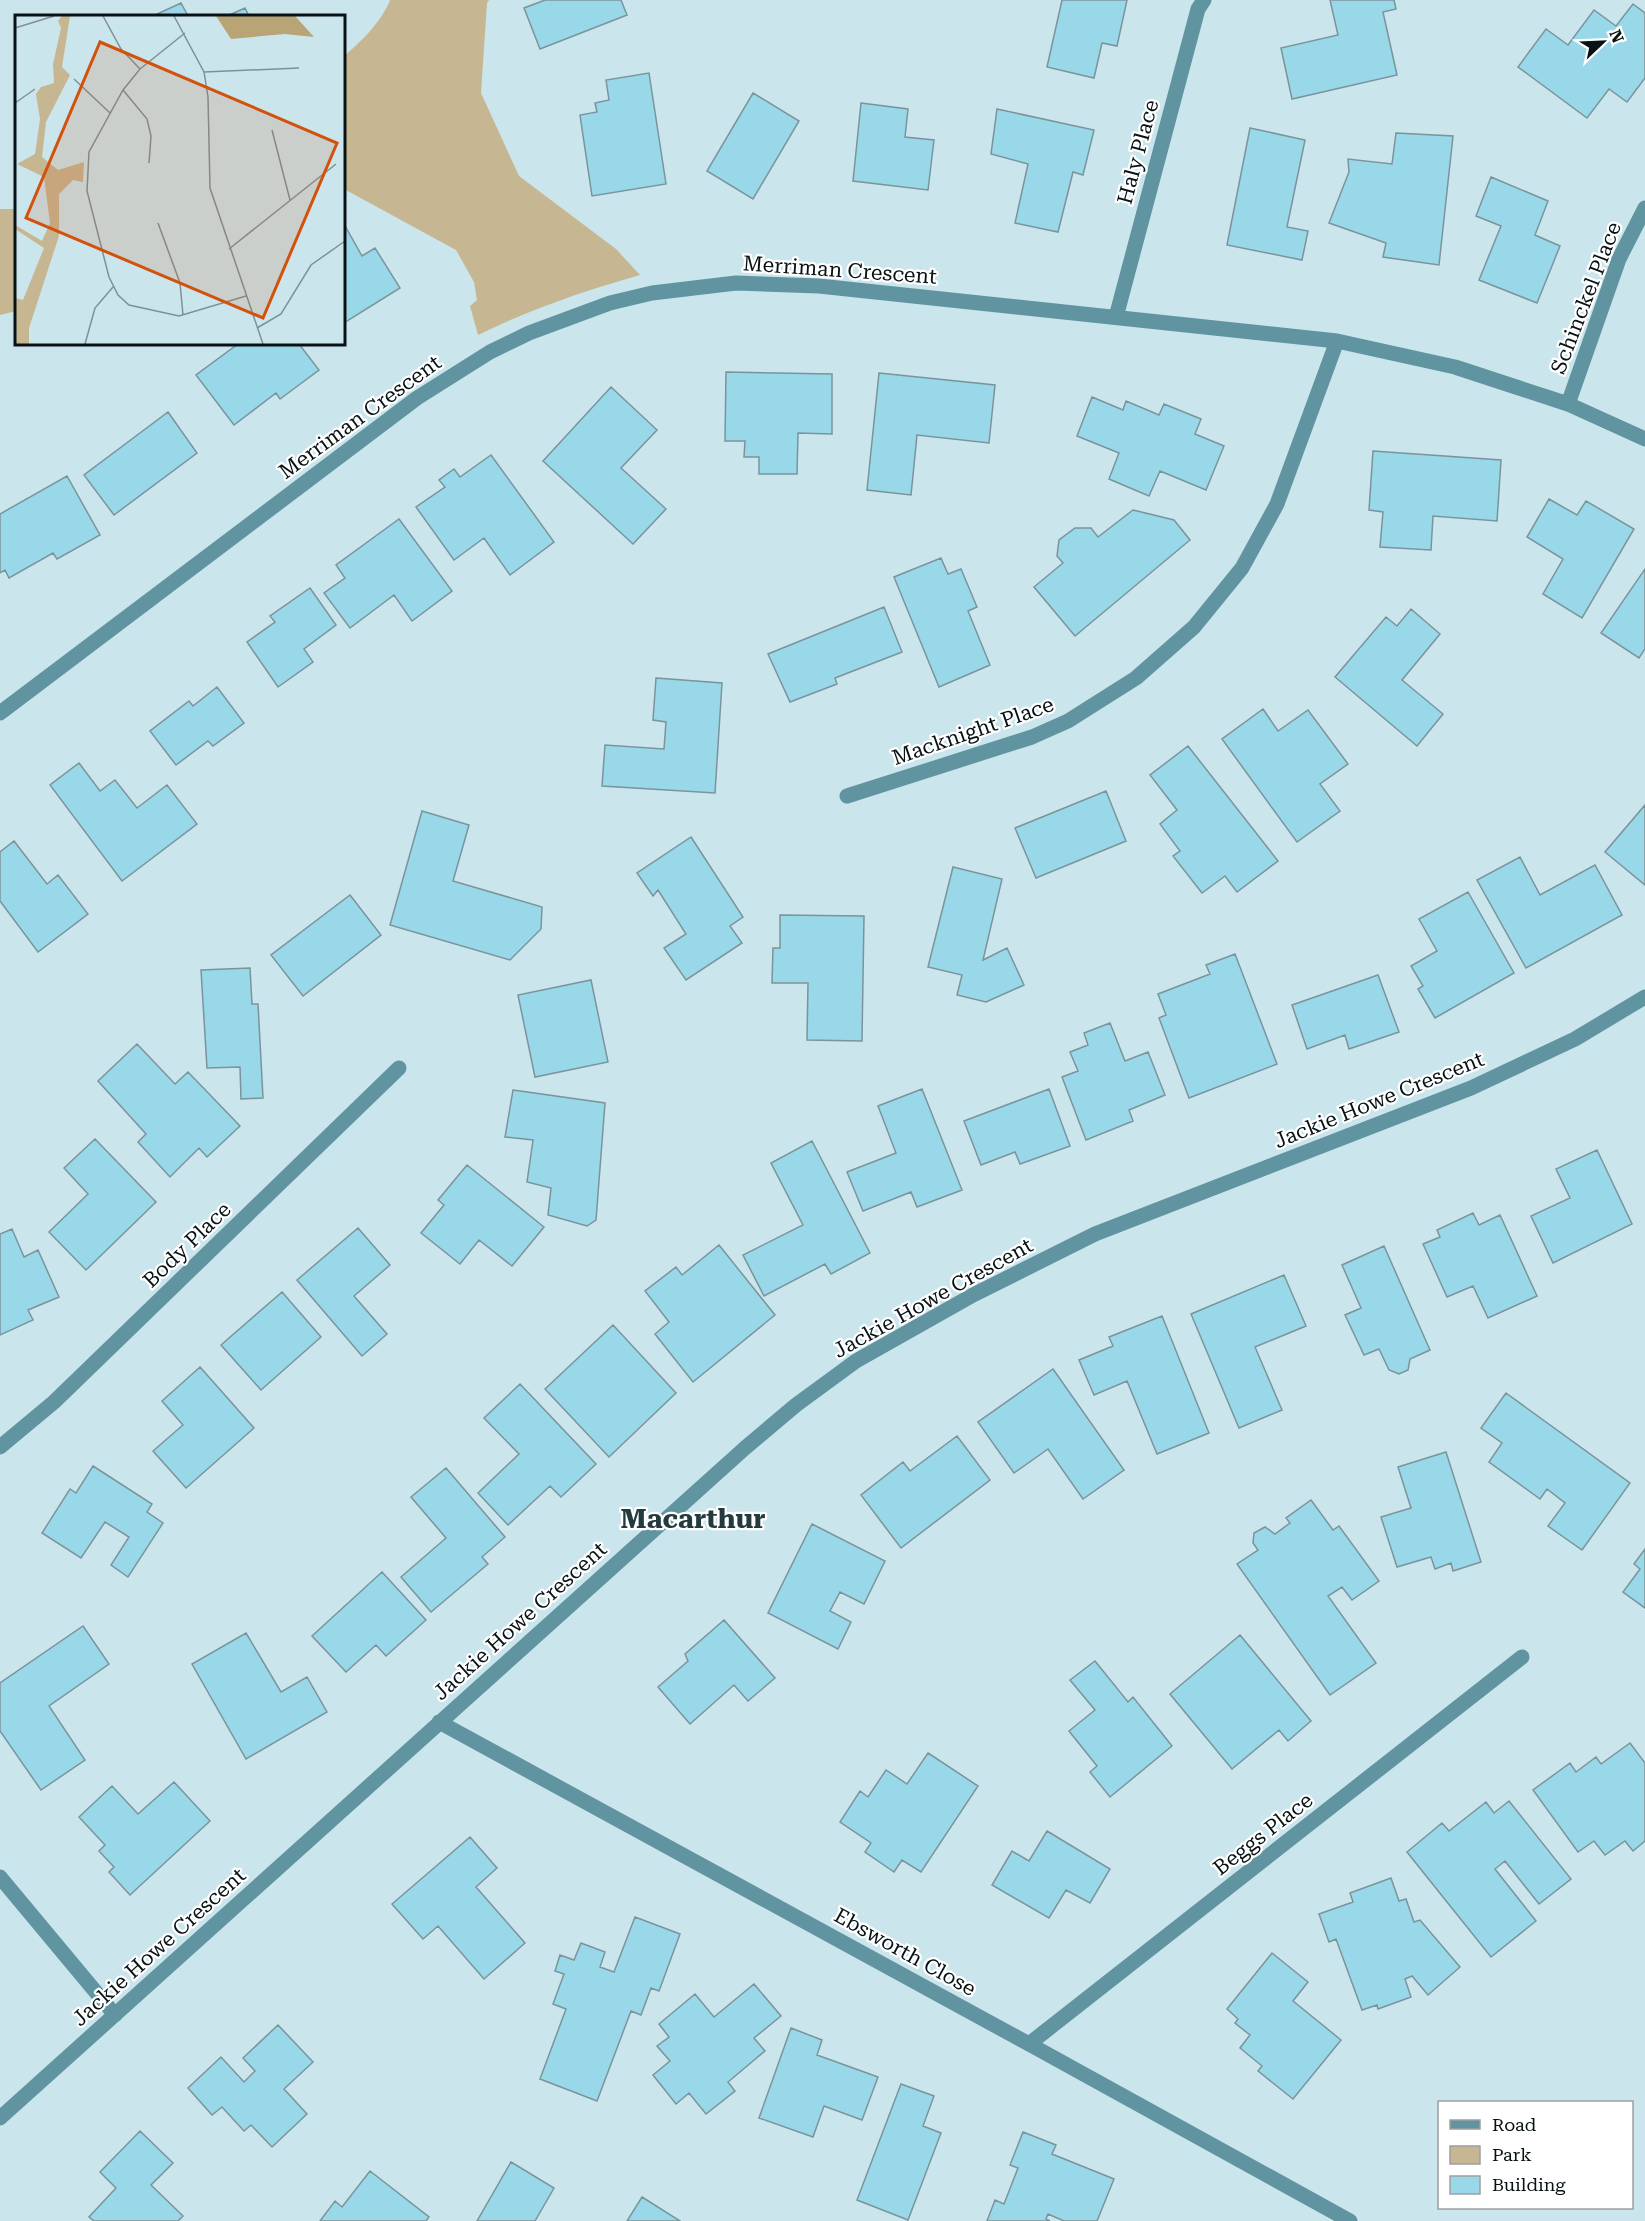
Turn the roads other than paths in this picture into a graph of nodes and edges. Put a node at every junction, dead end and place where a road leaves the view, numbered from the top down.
1 (1204, 0) edge
2 (1645, 208) edge
3 (1116, 317) junction
4 (1337, 341) junction
5 (1568, 404) junction
6 (1645, 439) edge
7 (0, 713) edge
8 (847, 796) dead end
9 (1645, 997) edge
10 (399, 1068) dead end
11 (0, 1447) edge
12 (1522, 1657) dead end
13 (439, 1722) junction
14 (0, 1877) edge
15 (115, 2014) junction
16 (1029, 2044) junction
17 (0, 2118) edge
18 (1350, 2221) edge

1 - 3 street, Haly Place
2 - 5 street, Schinckel Place
3 - 4 street, Merriman Crescent
3 - 7 street, Merriman Crescent
4 - 5 street, Merriman Crescent
4 - 8 street, Macknight Place
5 - 6 street, Merriman Crescent
9 - 13 street, Jackie Howe Crescent
10 - 11 street, Body Place
12 - 16 street, Beggs Place
13 - 15 street, Jackie Howe Crescent
13 - 16 street, Ebsworth Close
14 - 15 street
15 - 17 street, Jackie Howe Crescent
16 - 18 street, Ebsworth Close

